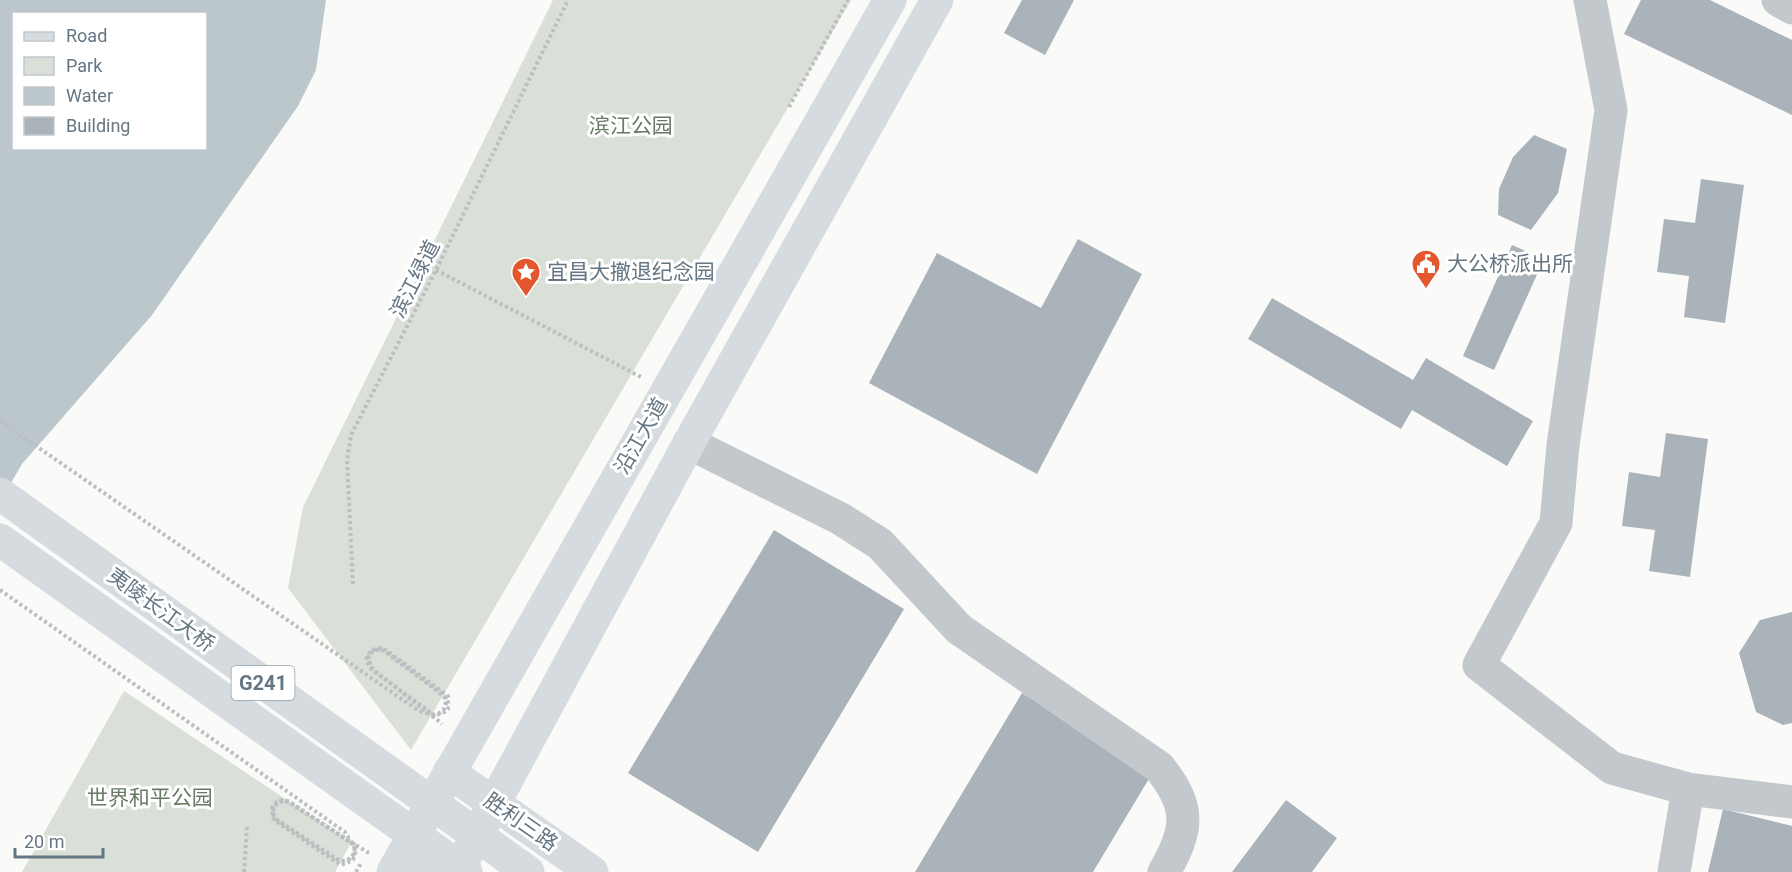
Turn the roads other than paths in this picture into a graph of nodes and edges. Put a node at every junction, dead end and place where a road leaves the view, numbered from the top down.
1 (890, 0) edge
2 (937, 0) edge
3 (1590, 0) edge
4 (1778, 0) edge
5 (1792, 8) edge
6 (689, 443) junction
7 (0, 494) edge
8 (0, 540) edge
9 (449, 772) junction
10 (1688, 789) junction
11 (1792, 802) edge
12 (495, 804) junction
13 (406, 867) edge
14 (457, 872) edge
15 (466, 872) edge
16 (528, 872) edge
17 (592, 872) edge
18 (1164, 872) edge
19 (1674, 872) edge

1 - 9 main road, 沿江大道
2 - 6 main road
3 - 10 street
4 - 5 street
6 - 12 main road
6 - 18 street
7 - 16 main road, 夷陵长江大桥 / G241
8 - 15 main road, 夷陵长江大桥 / G241
9 - 12 main road, 胜利三路
9 - 13 main road, 沿江大道
10 - 11 street
10 - 19 street
12 - 14 main road
12 - 17 main road, 胜利三路

